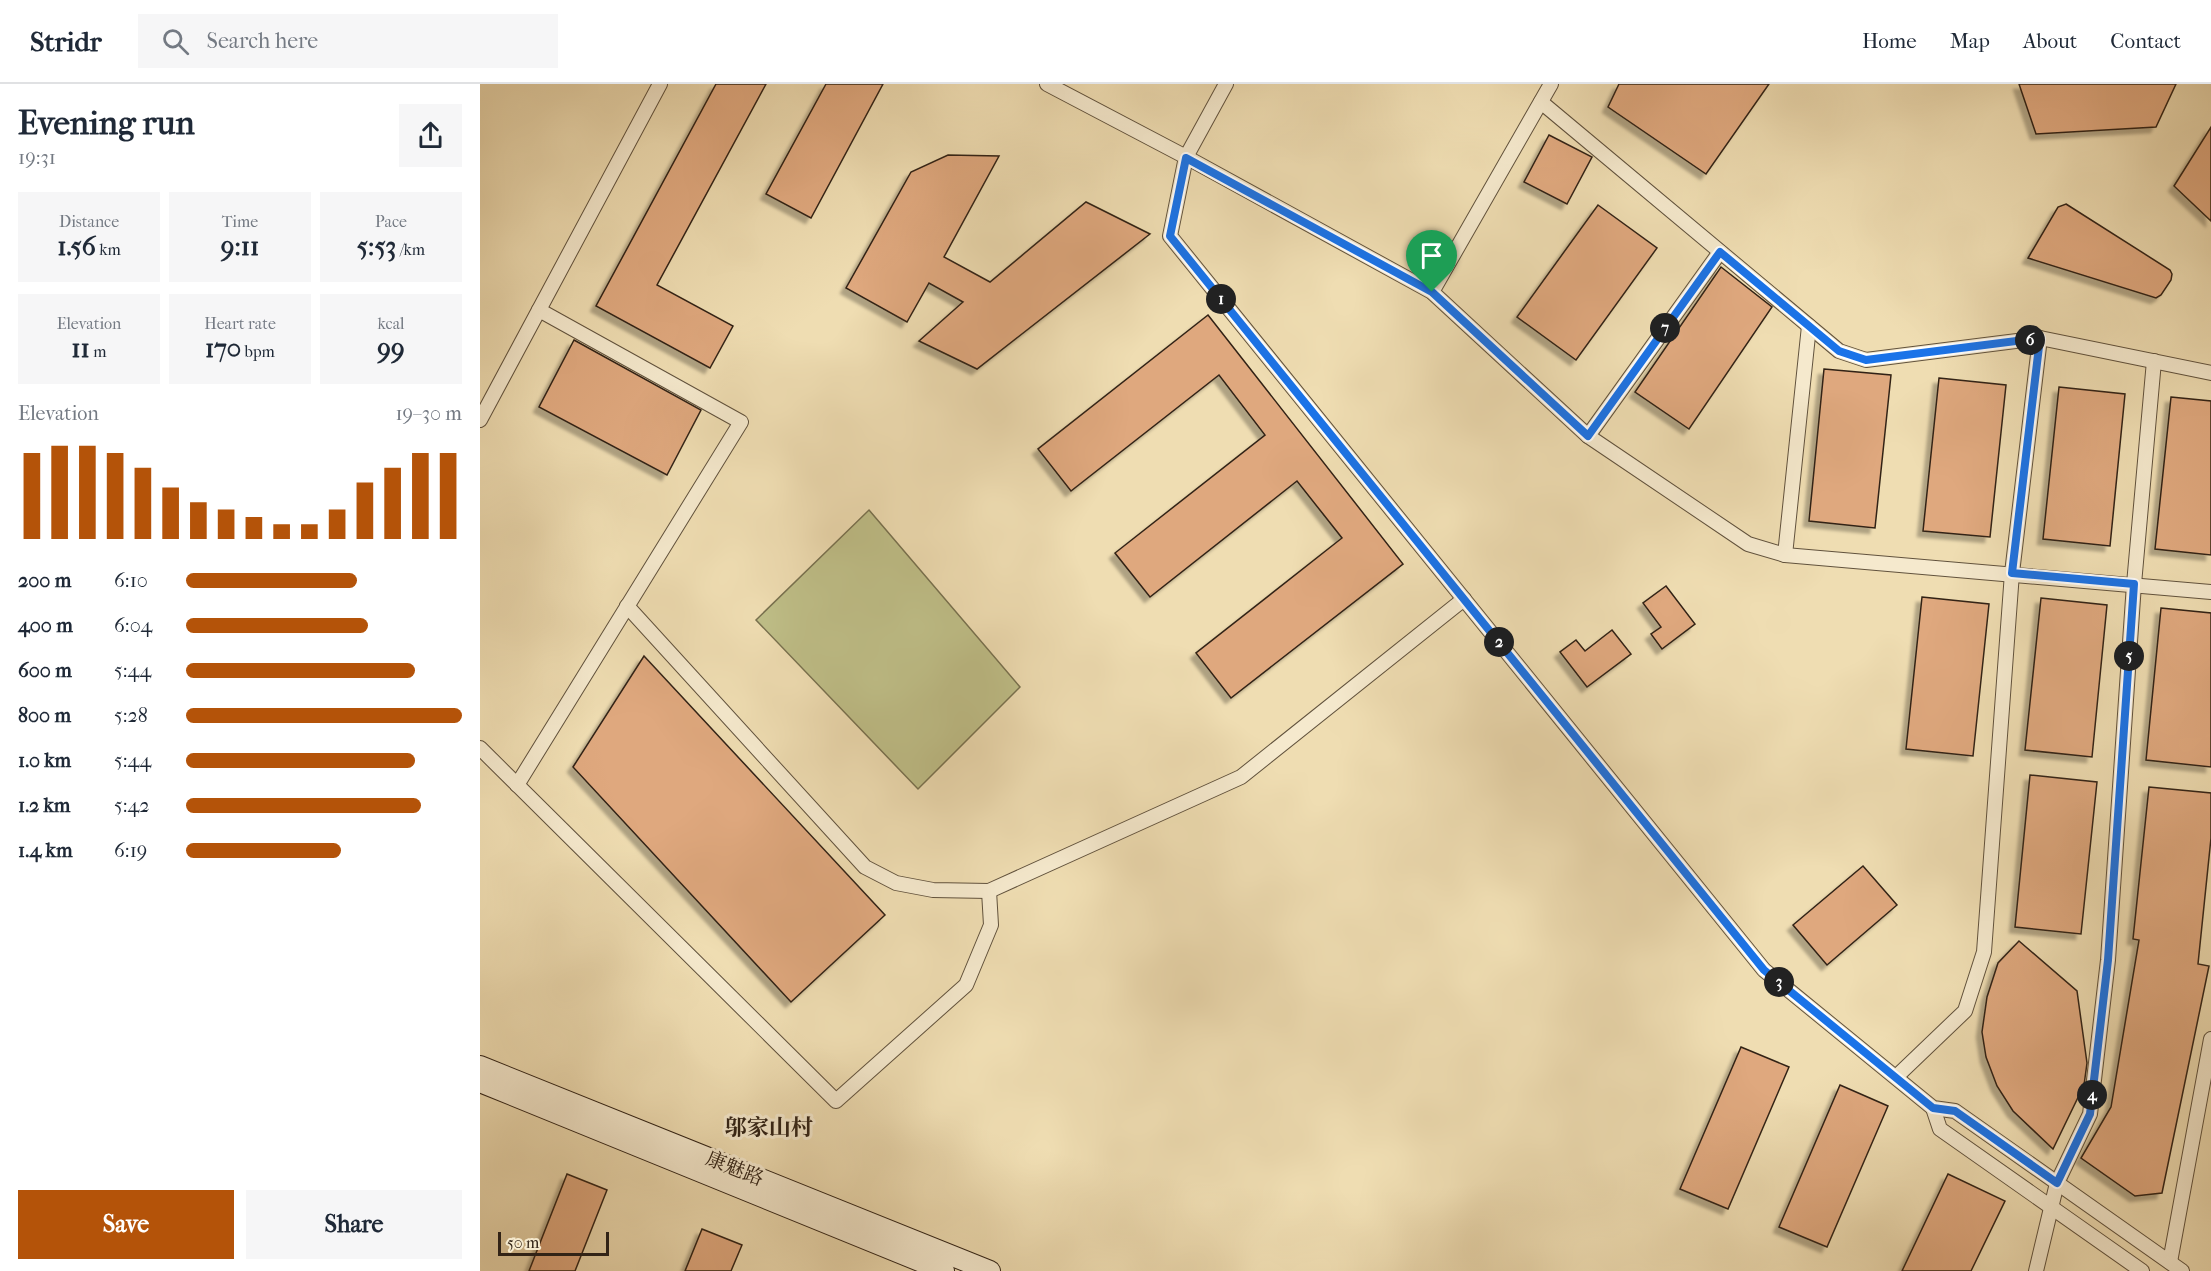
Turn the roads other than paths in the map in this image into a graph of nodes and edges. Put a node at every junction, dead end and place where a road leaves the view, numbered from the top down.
1 (660, 84) edge
2 (1047, 84) edge
3 (1226, 84) edge
4 (1551, 84) edge
5 (1541, 102) junction
6 (1186, 158) junction
7 (1720, 252) junction
8 (1432, 292) junction
9 (539, 310) junction
10 (1809, 326) junction
11 (2040, 338) junction
12 (2154, 361) junction
13 (2211, 373) edge
14 (480, 420) edge
15 (1588, 436) junction
16 (1785, 555) junction
17 (2012, 573) junction
18 (2134, 584) junction
19 (2211, 592) edge
20 (1464, 599) junction
21 (627, 606) junction
22 (480, 748) edge
23 (517, 785) junction
24 (989, 891) junction
25 (2211, 1040) edge
26 (480, 1065) edge
27 (1896, 1077) junction
28 (480, 1082) edge
29 (1933, 1108) junction
30 (2057, 1183) junction
31 (2050, 1206) junction
32 (2170, 1262) junction
33 (944, 1271) edge
34 (990, 1271) edge
35 (2036, 1271) edge
36 (2142, 1271) edge
37 (2182, 1271) edge

1 - 9 street
2 - 6 street
3 - 6 street
4 - 5 street
5 - 7 street
5 - 8 street
6 - 8 street
6 - 20 street
7 - 10 street
7 - 15 street
8 - 15 street
9 - 14 street
9 - 21 street
10 - 11 street
10 - 16 street
11 - 12 street
11 - 17 street
12 - 13 street
12 - 18 street
15 - 16 street
16 - 17 street
17 - 18 street
17 - 27 street
18 - 19 street
18 - 30 street
20 - 24 street
20 - 27 street
21 - 23 street
21 - 24 street
22 - 23 street
23 - 24 street
25 - 32 street
26 - 34 main road, 康魅路
27 - 29 street
28 - 33 main road, 康魅路
29 - 30 street
29 - 31 street
30 - 31 street
30 - 32 street
31 - 35 street
31 - 36 street
32 - 37 street

